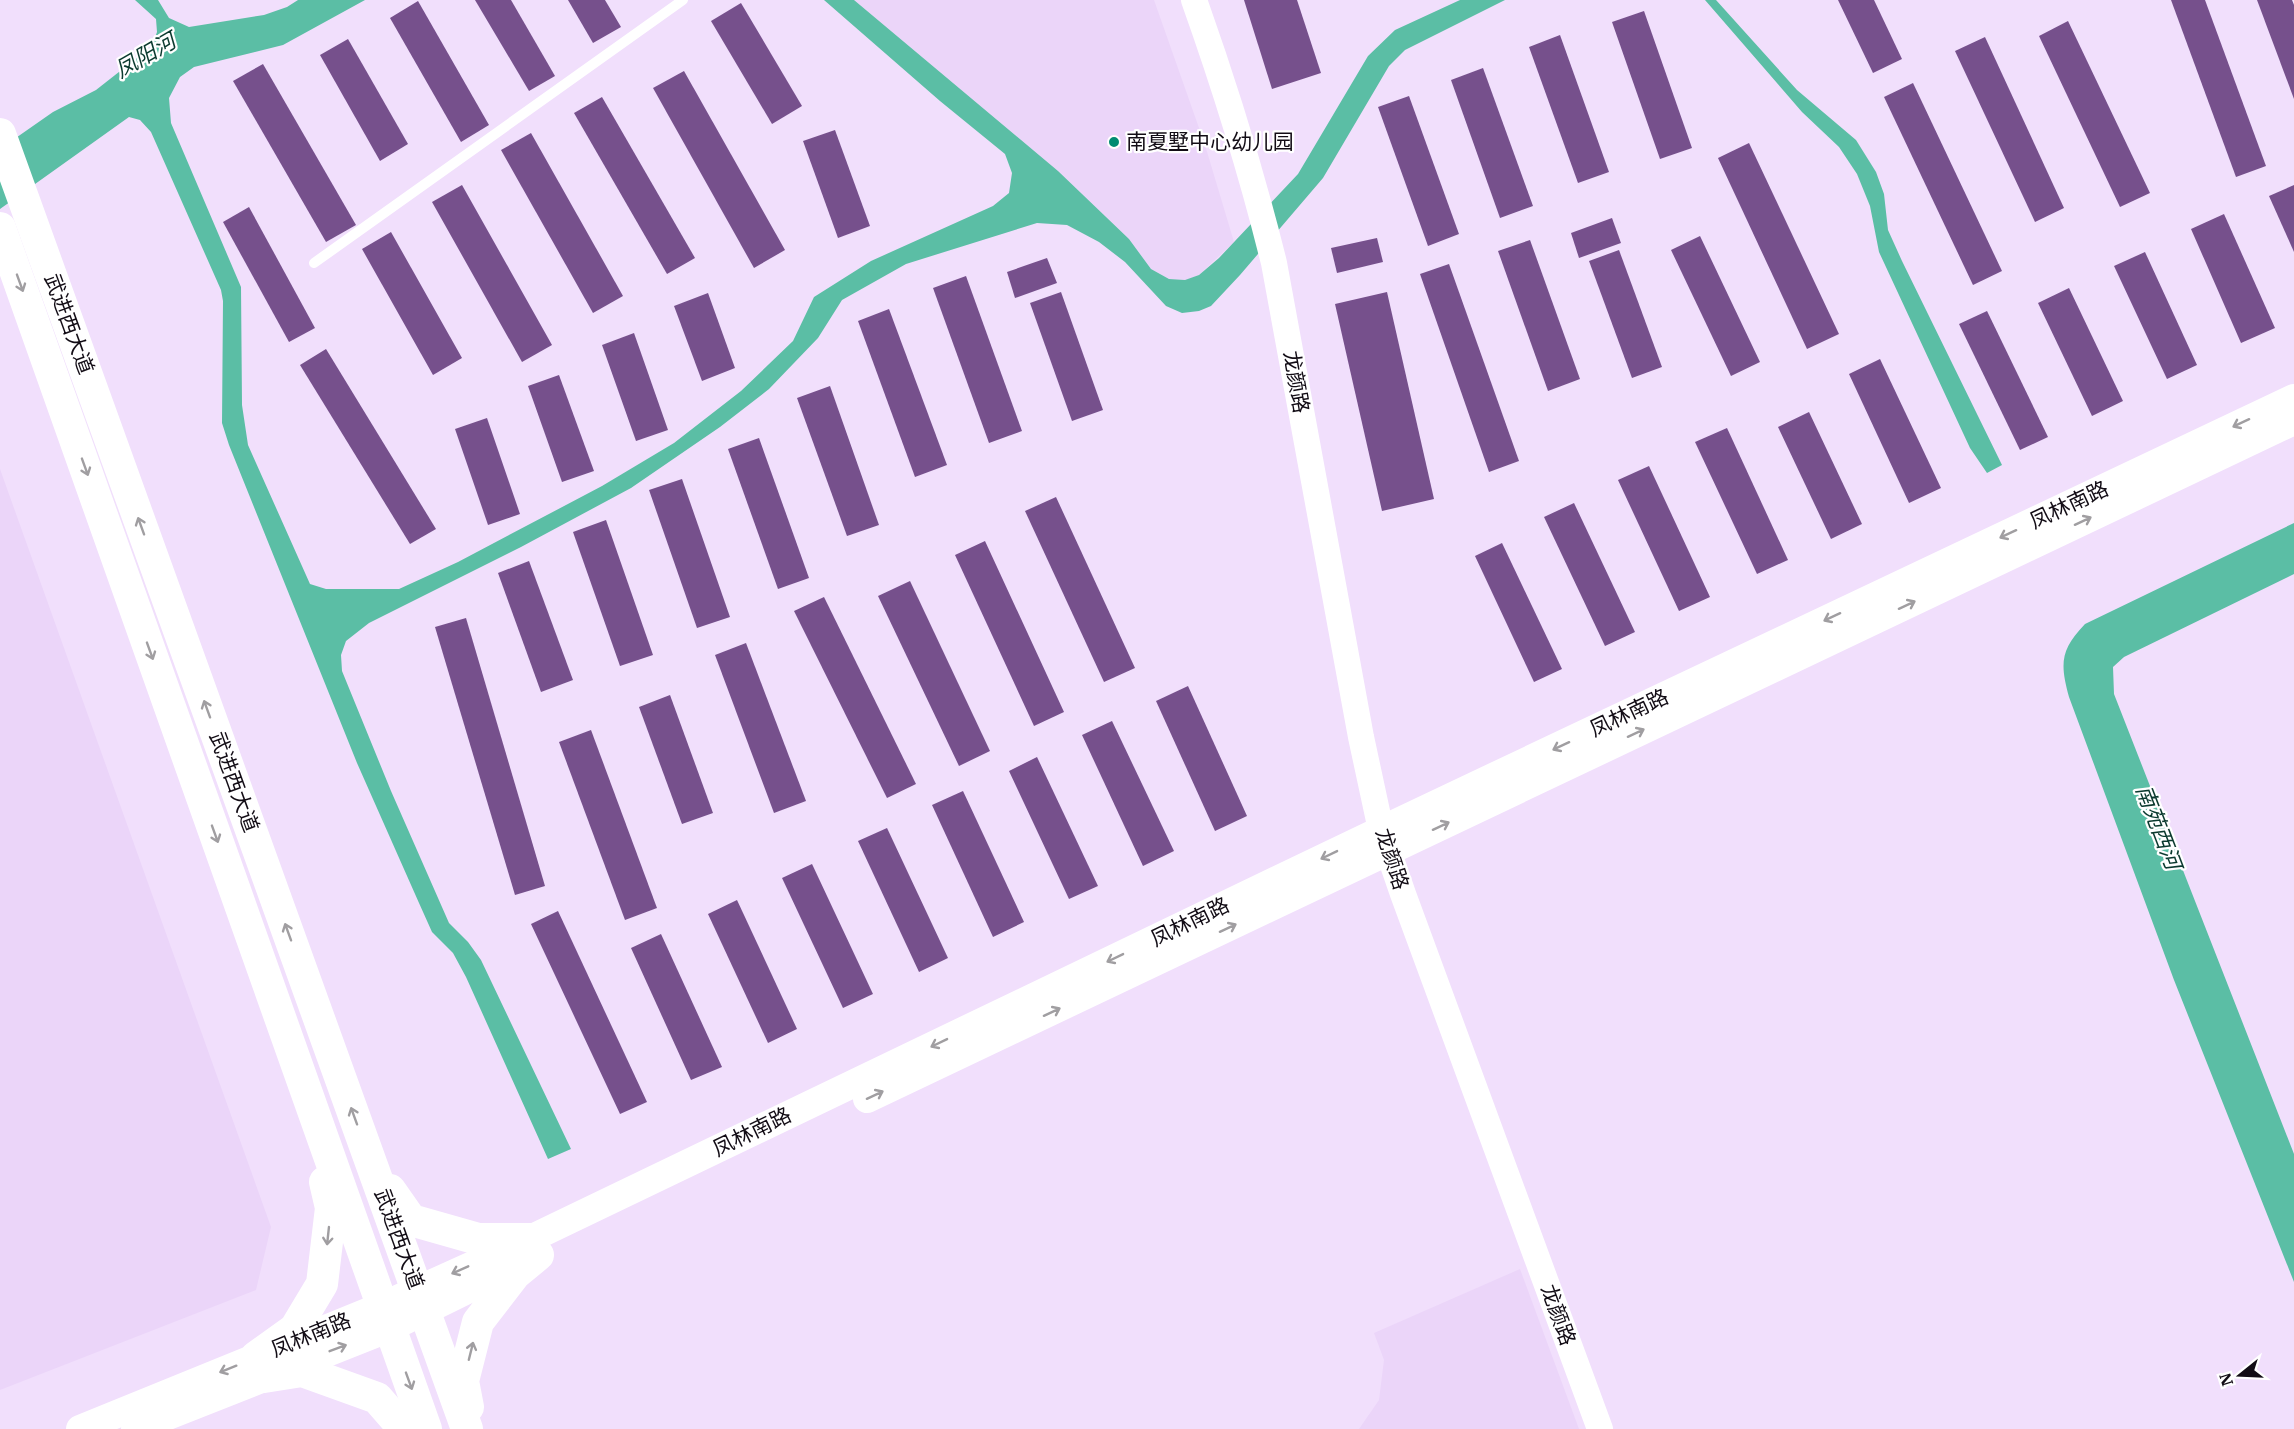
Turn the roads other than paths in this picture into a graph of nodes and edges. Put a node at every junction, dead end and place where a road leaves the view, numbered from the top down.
1 (683, 0) edge
2 (1194, 0) edge
3 (0, 135) edge
4 (0, 228) edge
5 (314, 263) dead end
6 (2294, 398) edge
7 (2294, 421) edge
8 (1385, 841) junction
9 (301, 1076) junction
10 (370, 1160) junction
11 (534, 1247) junction
12 (421, 1300) junction
13 (386, 1317) junction
14 (260, 1367) junction
15 (80, 1429) edge
16 (135, 1429) edge
17 (404, 1429) edge
18 (426, 1429) edge
19 (466, 1429) edge
20 (472, 1429) edge
21 (1600, 1429) edge

1 - 5 lane
2 - 8 street, 龙颜路
10 -> 3 main road, 武进西大道
4 -> 9 main road, 武进西大道
6 -> 8 main road, 凤林南路
8 -> 7 main road, 凤林南路
8 - 11 main road, 凤林南路
8 - 21 street, 龙颜路
9 - 13 main road, 武进西大道
9 -> 14 main road
10 - 11 main road
10 - 12 main road, 武进西大道
11 - 12 main road, 凤林南路
20 -> 11 main road
12 - 13 main road, 凤林南路
12 - 19 main road, 武进西大道
13 - 14 main road, 凤林南路
13 -> 18 main road, 武进西大道
14 -> 15 main road, 凤林南路
14 - 16 main road, 凤林南路
14 - 17 main road

